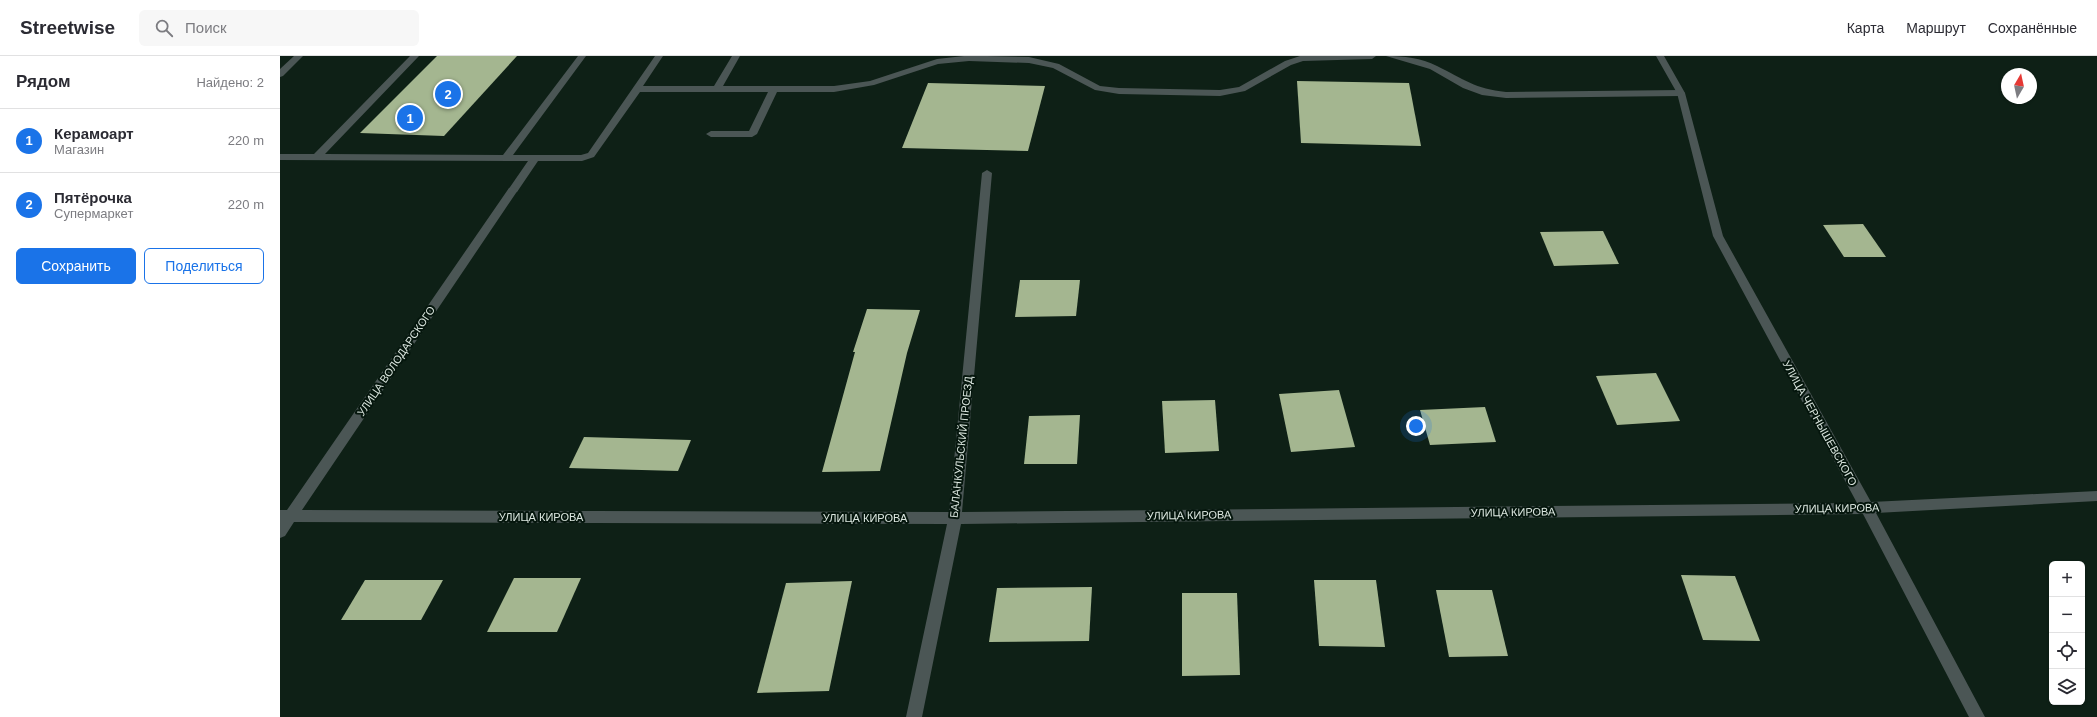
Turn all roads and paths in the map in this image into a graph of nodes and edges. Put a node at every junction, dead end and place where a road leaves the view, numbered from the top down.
1 (299, 56) edge
2 (415, 56) edge
3 (582, 56) edge
4 (659, 56) edge
5 (736, 56) edge
6 (1372, 56) edge
7 (1390, 56) edge
8 (1660, 56) edge
9 (280, 74) edge
10 (637, 89) junction
11 (718, 89) junction
12 (774, 89) junction
13 (1681, 93) junction
14 (711, 134) dead end
15 (280, 157) edge
16 (317, 157) junction
17 (506, 158) junction
18 (535, 158) junction
19 (987, 173) dead end
20 (2097, 496) edge
21 (1867, 508) junction
22 (285, 516) edge
23 (955, 518) junction
24 (280, 532) edge
25 (914, 717) edge
26 (1977, 717) edge

1 - 9 street
2 - 16 street
3 - 17 street
4 - 10 street
5 - 11 street
6 - 12 street
7 - 13 street
8 - 13 street, УЛИЦА ЧЕРНЫШЕВСКОГО
10 - 11 street
10 - 18 street
11 - 12 street
12 - 14 street
13 - 21 street, УЛИЦА ЧЕРНЫШЕВСКОГО
15 - 16 street
16 - 17 street
17 - 18 street
18 - 22 street, УЛИЦА ВОЛОДАРСКОГО
19 - 23 street, БАЛАНКУЛЬСКИЙ ПРОЕЗД
20 - 21 street, УЛИЦА КИРОВА
21 - 23 street, УЛИЦА КИРОВА
21 - 26 street, УЛИЦА ЧЕРНЫШЕВСКОГО
22 - 23 street, УЛИЦА КИРОВА
22 - 24 street, УЛИЦА ВОЛОДАРСКОГО
23 - 25 street, БАЛАНКУЛЬСКИЙ ПРОЕЗД

